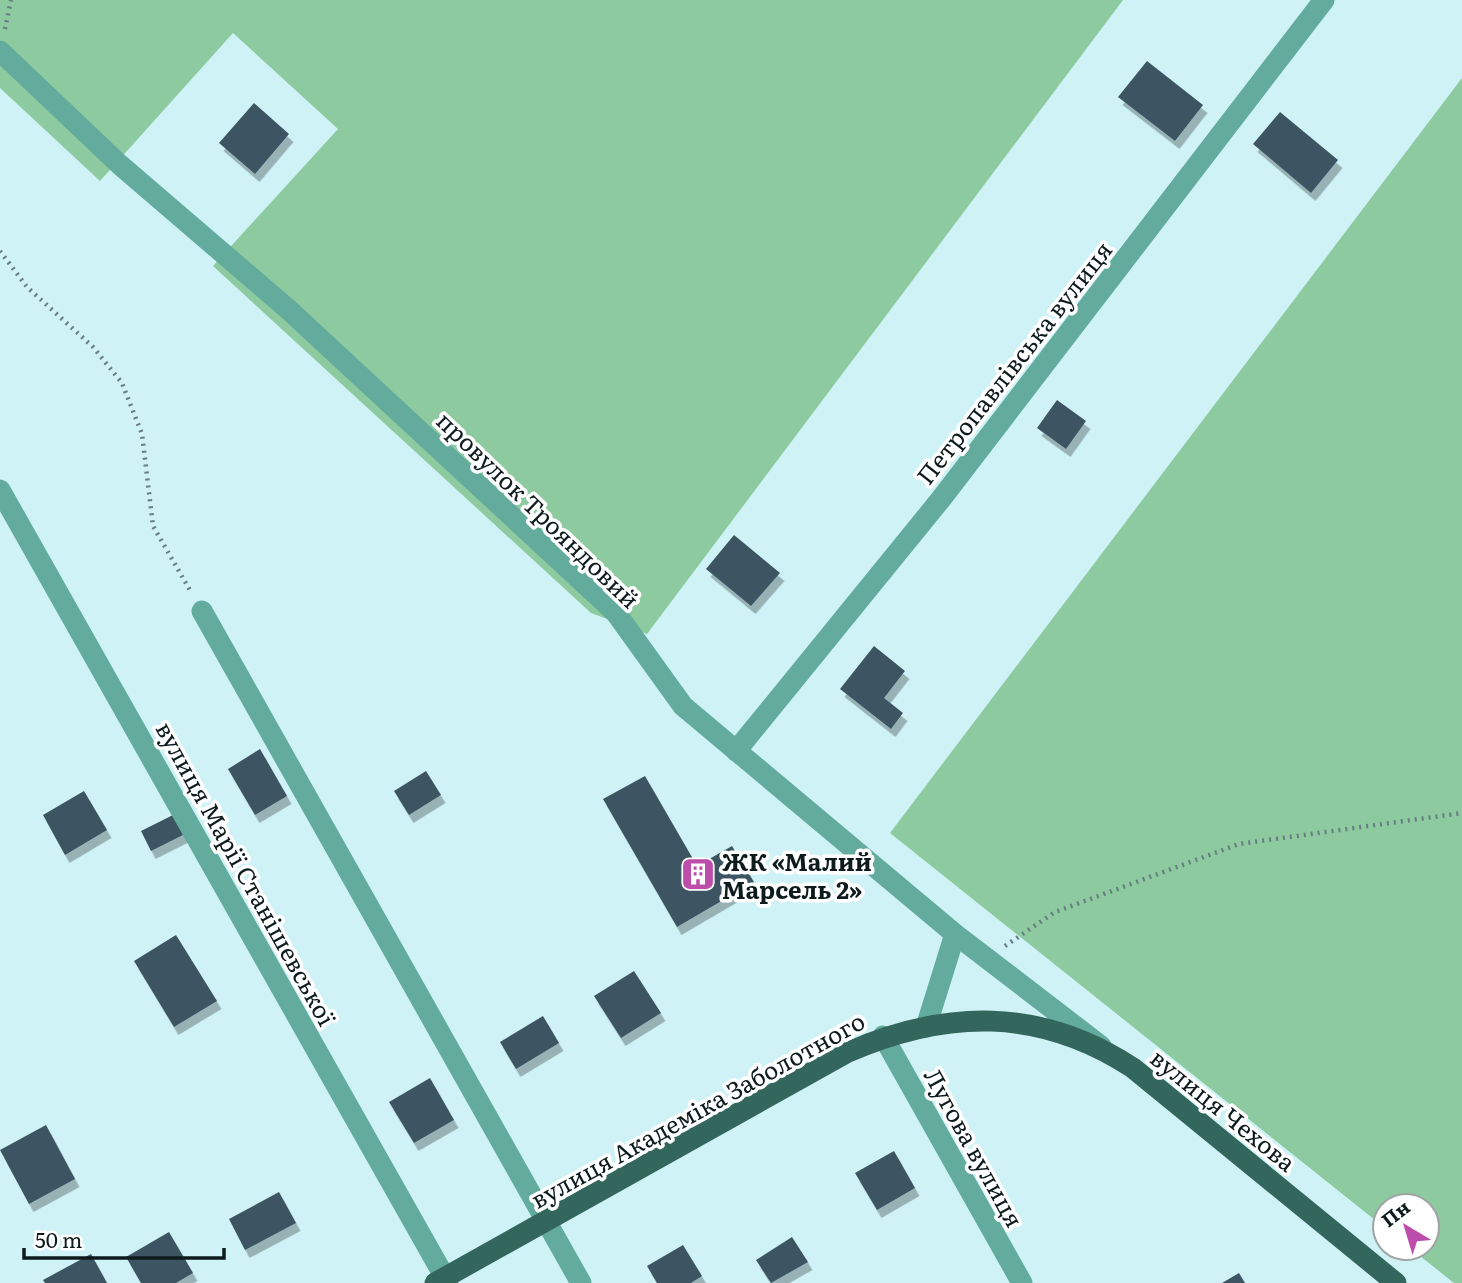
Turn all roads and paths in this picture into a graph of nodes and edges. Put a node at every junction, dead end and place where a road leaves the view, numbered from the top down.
1 (12, 0) edge
2 (1324, 0) edge
3 (1, 44) edge
4 (0, 251) edge
5 (0, 490) edge
6 (202, 611) joint
7 (736, 751) junction
8 (1462, 813) edge
9 (955, 934) junction
10 (988, 959) junction
11 (997, 1019) joint
12 (926, 1027) junction
13 (884, 1036) junction
14 (1109, 1052) junction
15 (546, 1220) junction
16 (443, 1281) edge
17 (581, 1283) edge
18 (1023, 1283) edge
19 (1396, 1283) edge

1 - 3 path
2 - 7 street, Петропавлівська вулиця
3 - 7 street, провулок Трояндовий
4 - 6 path
5 - 16 street, вулиця Марії Станішевської
6 - 15 street
7 - 9 street, провулок Трояндовий
8 - 10 path
9 - 10 street, провулок Трояндовий
9 - 12 street
10 - 14 street, провулок Трояндовий
11 - 12 main road, вулиця Академіка Заболотного
11 - 14 main road, вулиця Чехова
12 - 13 main road, вулиця Академіка Заболотного
13 - 15 main road, вулиця Академіка Заболотного
13 - 18 street, Лугова вулиця
14 - 19 main road, вулиця Чехова
15 - 16 main road, вулиця Академіка Заболотного
15 - 17 street

